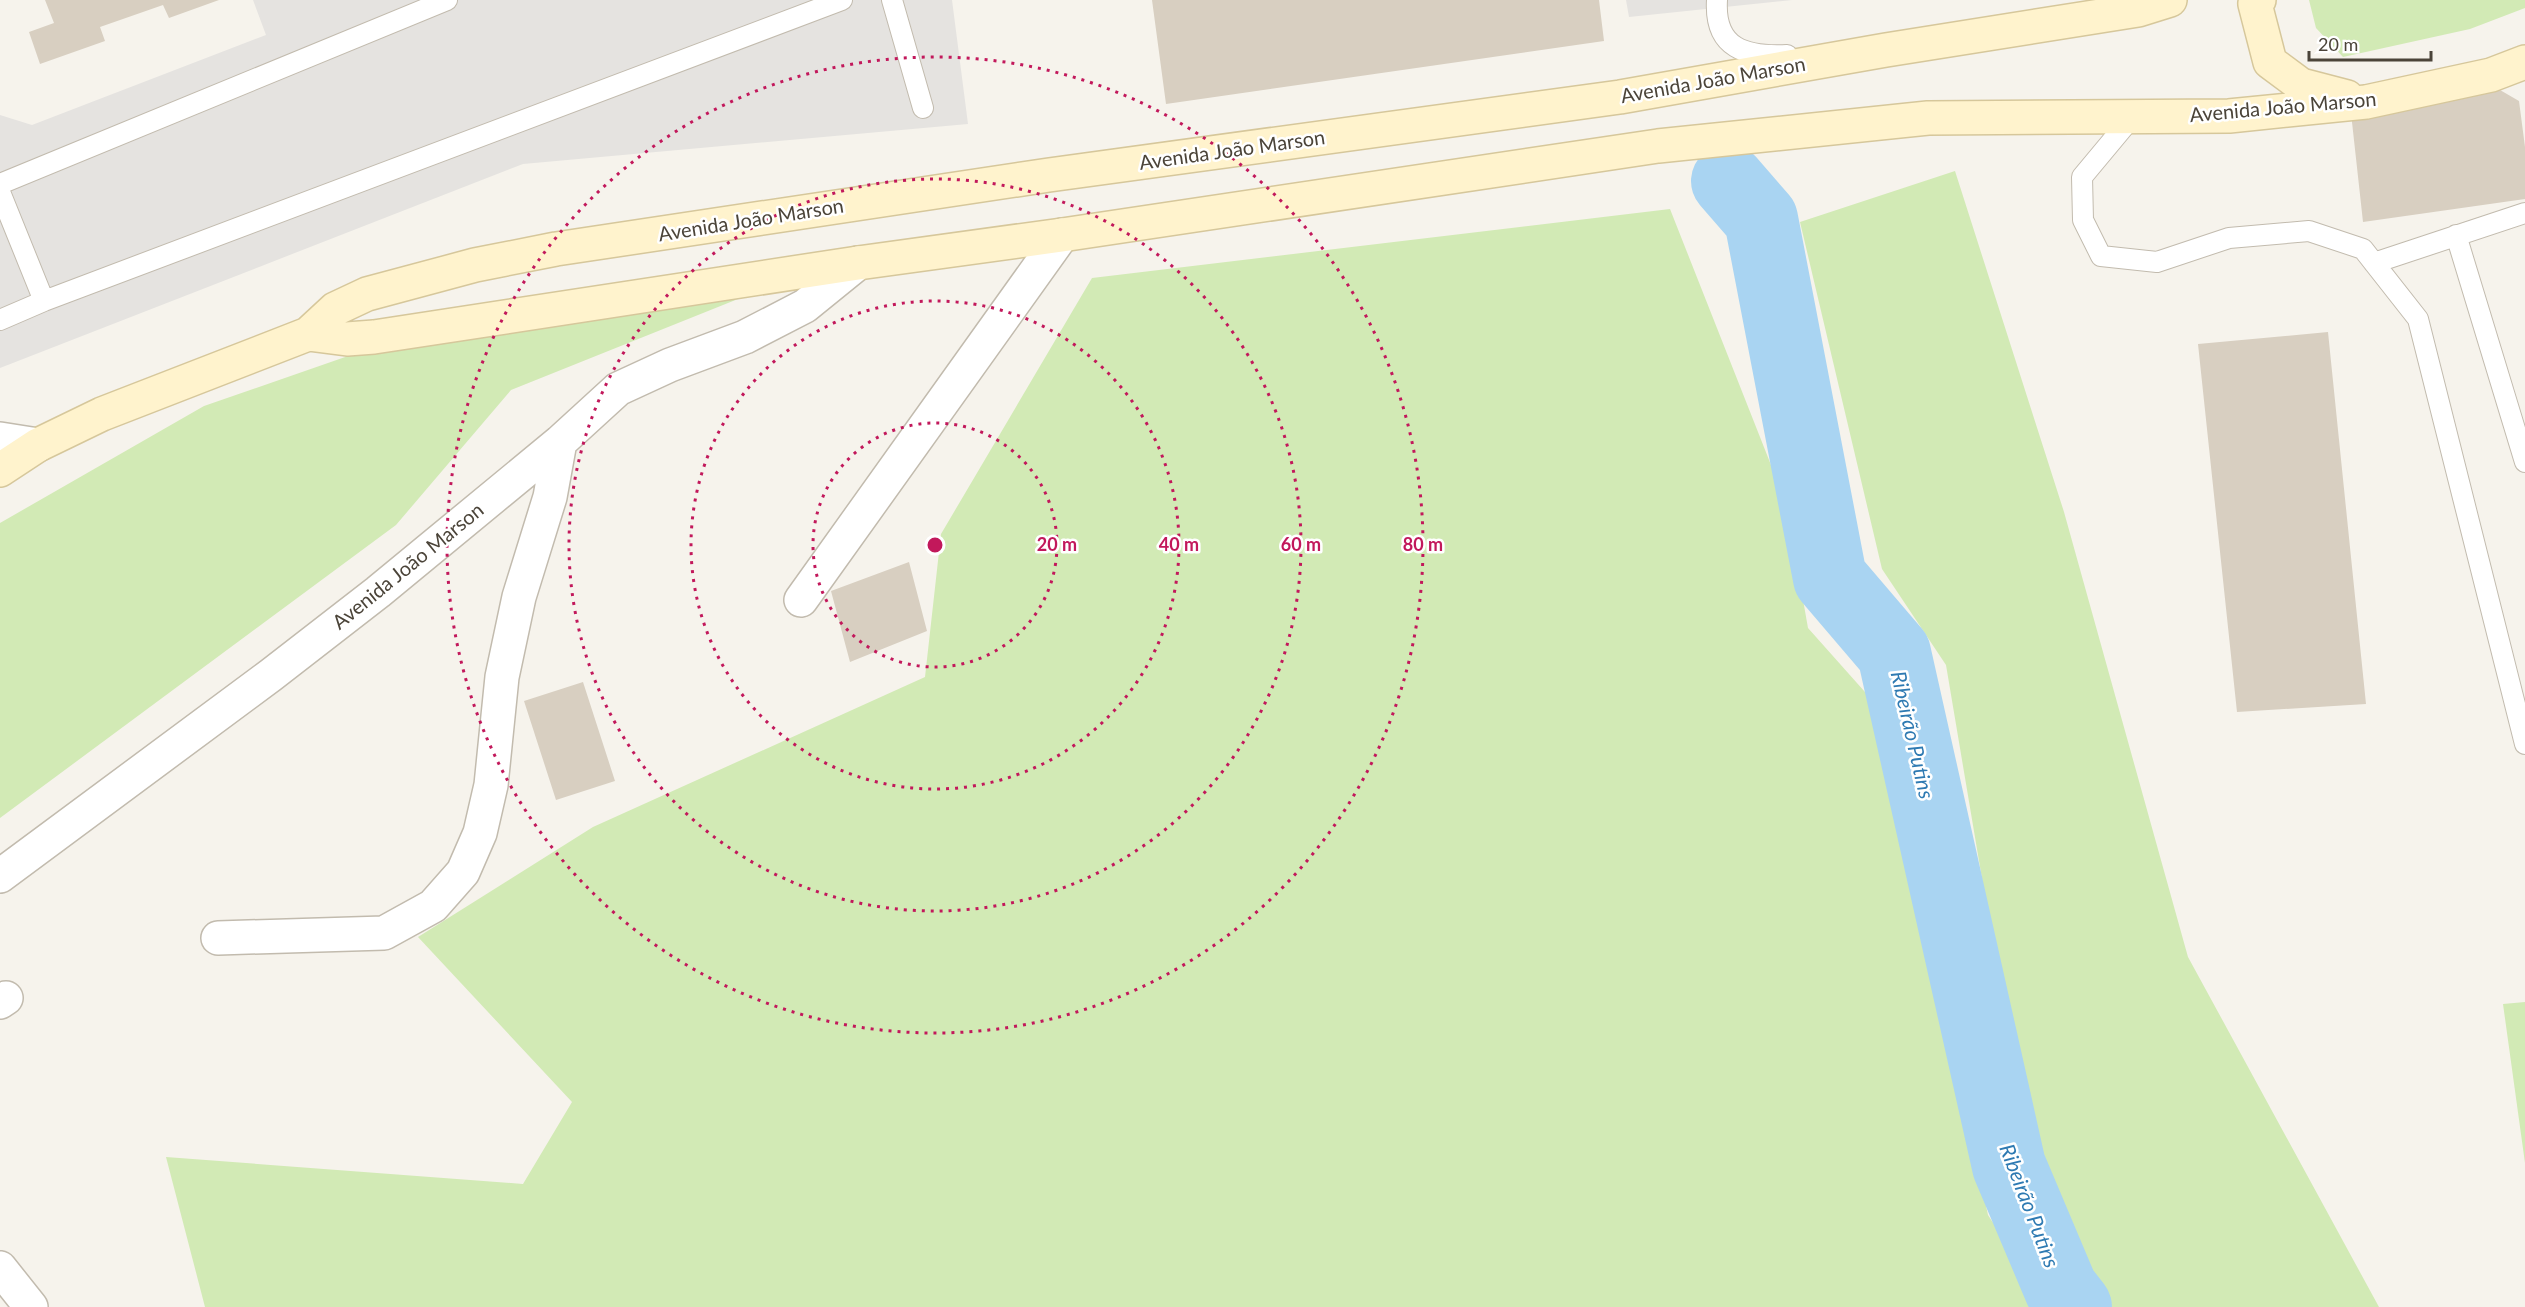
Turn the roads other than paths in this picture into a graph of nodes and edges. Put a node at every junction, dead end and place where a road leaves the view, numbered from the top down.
1 (447, 0) edge
2 (842, 0) edge
3 (892, 0) edge
4 (1717, 0) edge
5 (2170, 0) edge
6 (2259, 0) edge
7 (1886, 50) junction
8 (2524, 63) edge
9 (2366, 102) junction
10 (923, 108) dead end
11 (2132, 117) junction
12 (0, 184) edge
13 (0, 192) edge
14 (2525, 213) edge
15 (1062, 236) junction
16 (2456, 236) junction
17 (858, 263) junction
18 (2374, 263) junction
19 (44, 301) junction
20 (0, 320) edge
21 (308, 334) junction
22 (0, 439) edge
23 (560, 442) junction
24 (38, 445) junction
25 (2525, 462) edge
26 (0, 470) edge
27 (801, 600) dead end
28 (2525, 744) edge
29 (0, 876) edge
30 (218, 938) dead end
31 (0, 1268) edge
32 (31, 1307) edge

1 - 12 lane
2 - 19 lane
3 - 10 lane
4 - 7 lane
5 - 7 main road, Avenida João Marson
6 - 9 main road
7 - 21 main road, Avenida João Marson
8 - 9 main road, Avenida João Marson
9 - 11 main road, Avenida João Marson
11 - 15 main road, Avenida João Marson
11 - 18 lane
13 - 19 lane
14 - 16 lane
15 - 17 main road, Avenida João Marson
15 - 27 street
16 - 18 lane
16 - 25 lane
17 - 21 main road, Avenida João Marson
17 - 23 street, Avenida João Marson
18 - 28 lane
19 - 20 lane
21 - 24 main road, Avenida João Marson
22 - 24 street
23 - 29 street, Avenida João Marson
23 - 30 street
24 - 26 main road, Avenida João Marson
31 - 32 street

